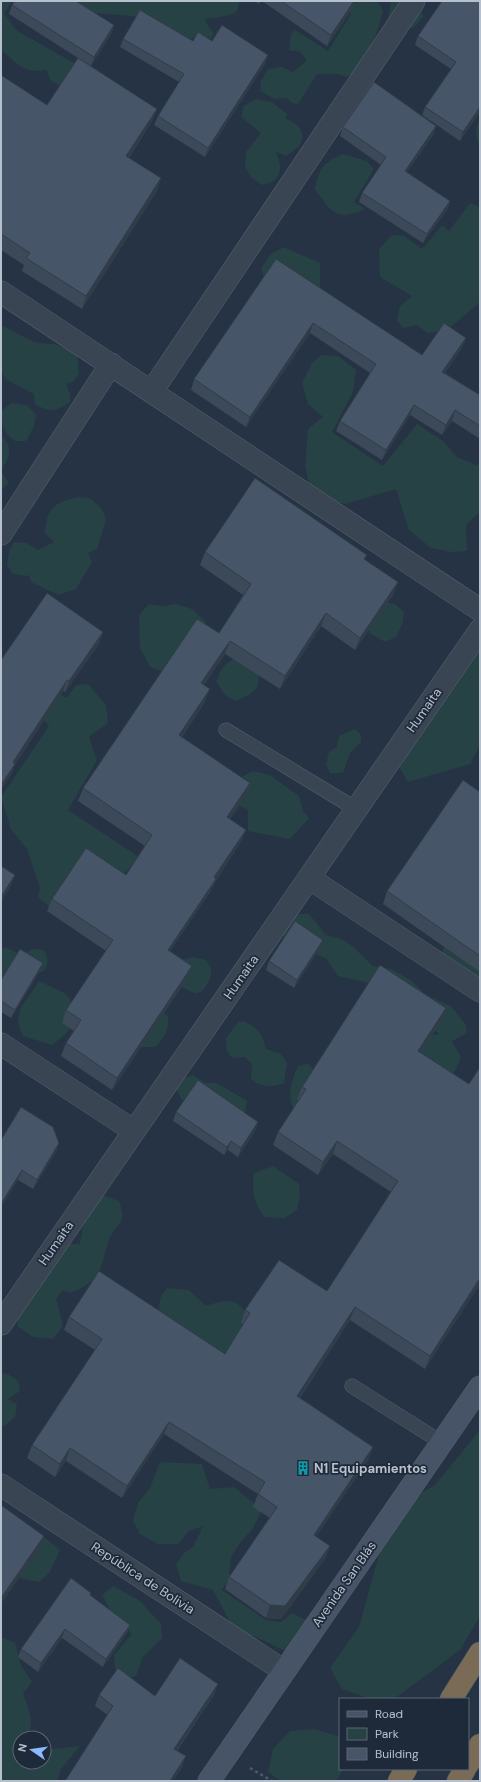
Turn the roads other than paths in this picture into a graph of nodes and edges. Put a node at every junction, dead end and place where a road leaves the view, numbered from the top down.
1 (414, 1) edge
2 (1, 292) edge
3 (111, 364) junction
4 (152, 392) junction
5 (1, 534) edge
6 (480, 610) edge
7 (480, 630) edge
8 (226, 730) dead end
9 (356, 809) junction
10 (309, 878) junction
11 (480, 991) edge
12 (1, 1044) edge
13 (134, 1131) junction
14 (1, 1324) edge
15 (352, 1386) dead end
16 (480, 1387) edge
17 (441, 1442) junction
18 (1, 1485) edge
19 (480, 1653) edge
20 (284, 1671) junction
21 (452, 1698) edge
22 (480, 1745) edge
23 (469, 1762) edge
24 (405, 1770) edge
25 (464, 1770) edge
26 (209, 1781) edge
27 (398, 1781) edge
28 (458, 1781) edge

1 - 4 street
2 - 3 street
3 - 4 street
3 - 5 street
4 - 6 street
7 - 9 street, Humaita
8 - 9 lane
9 - 10 street, Humaita
10 - 11 street
10 - 13 street, Humaita
12 - 13 street
13 - 14 street, Humaita
15 - 17 lane
16 - 17 street, Avenida San Blás
17 - 20 street, Avenida San Blás
18 - 20 street, República de Bolivia
19 - 21 highway
20 - 26 street, Avenida San Blás
22 - 23 highway
24 - 27 highway
25 - 28 highway

